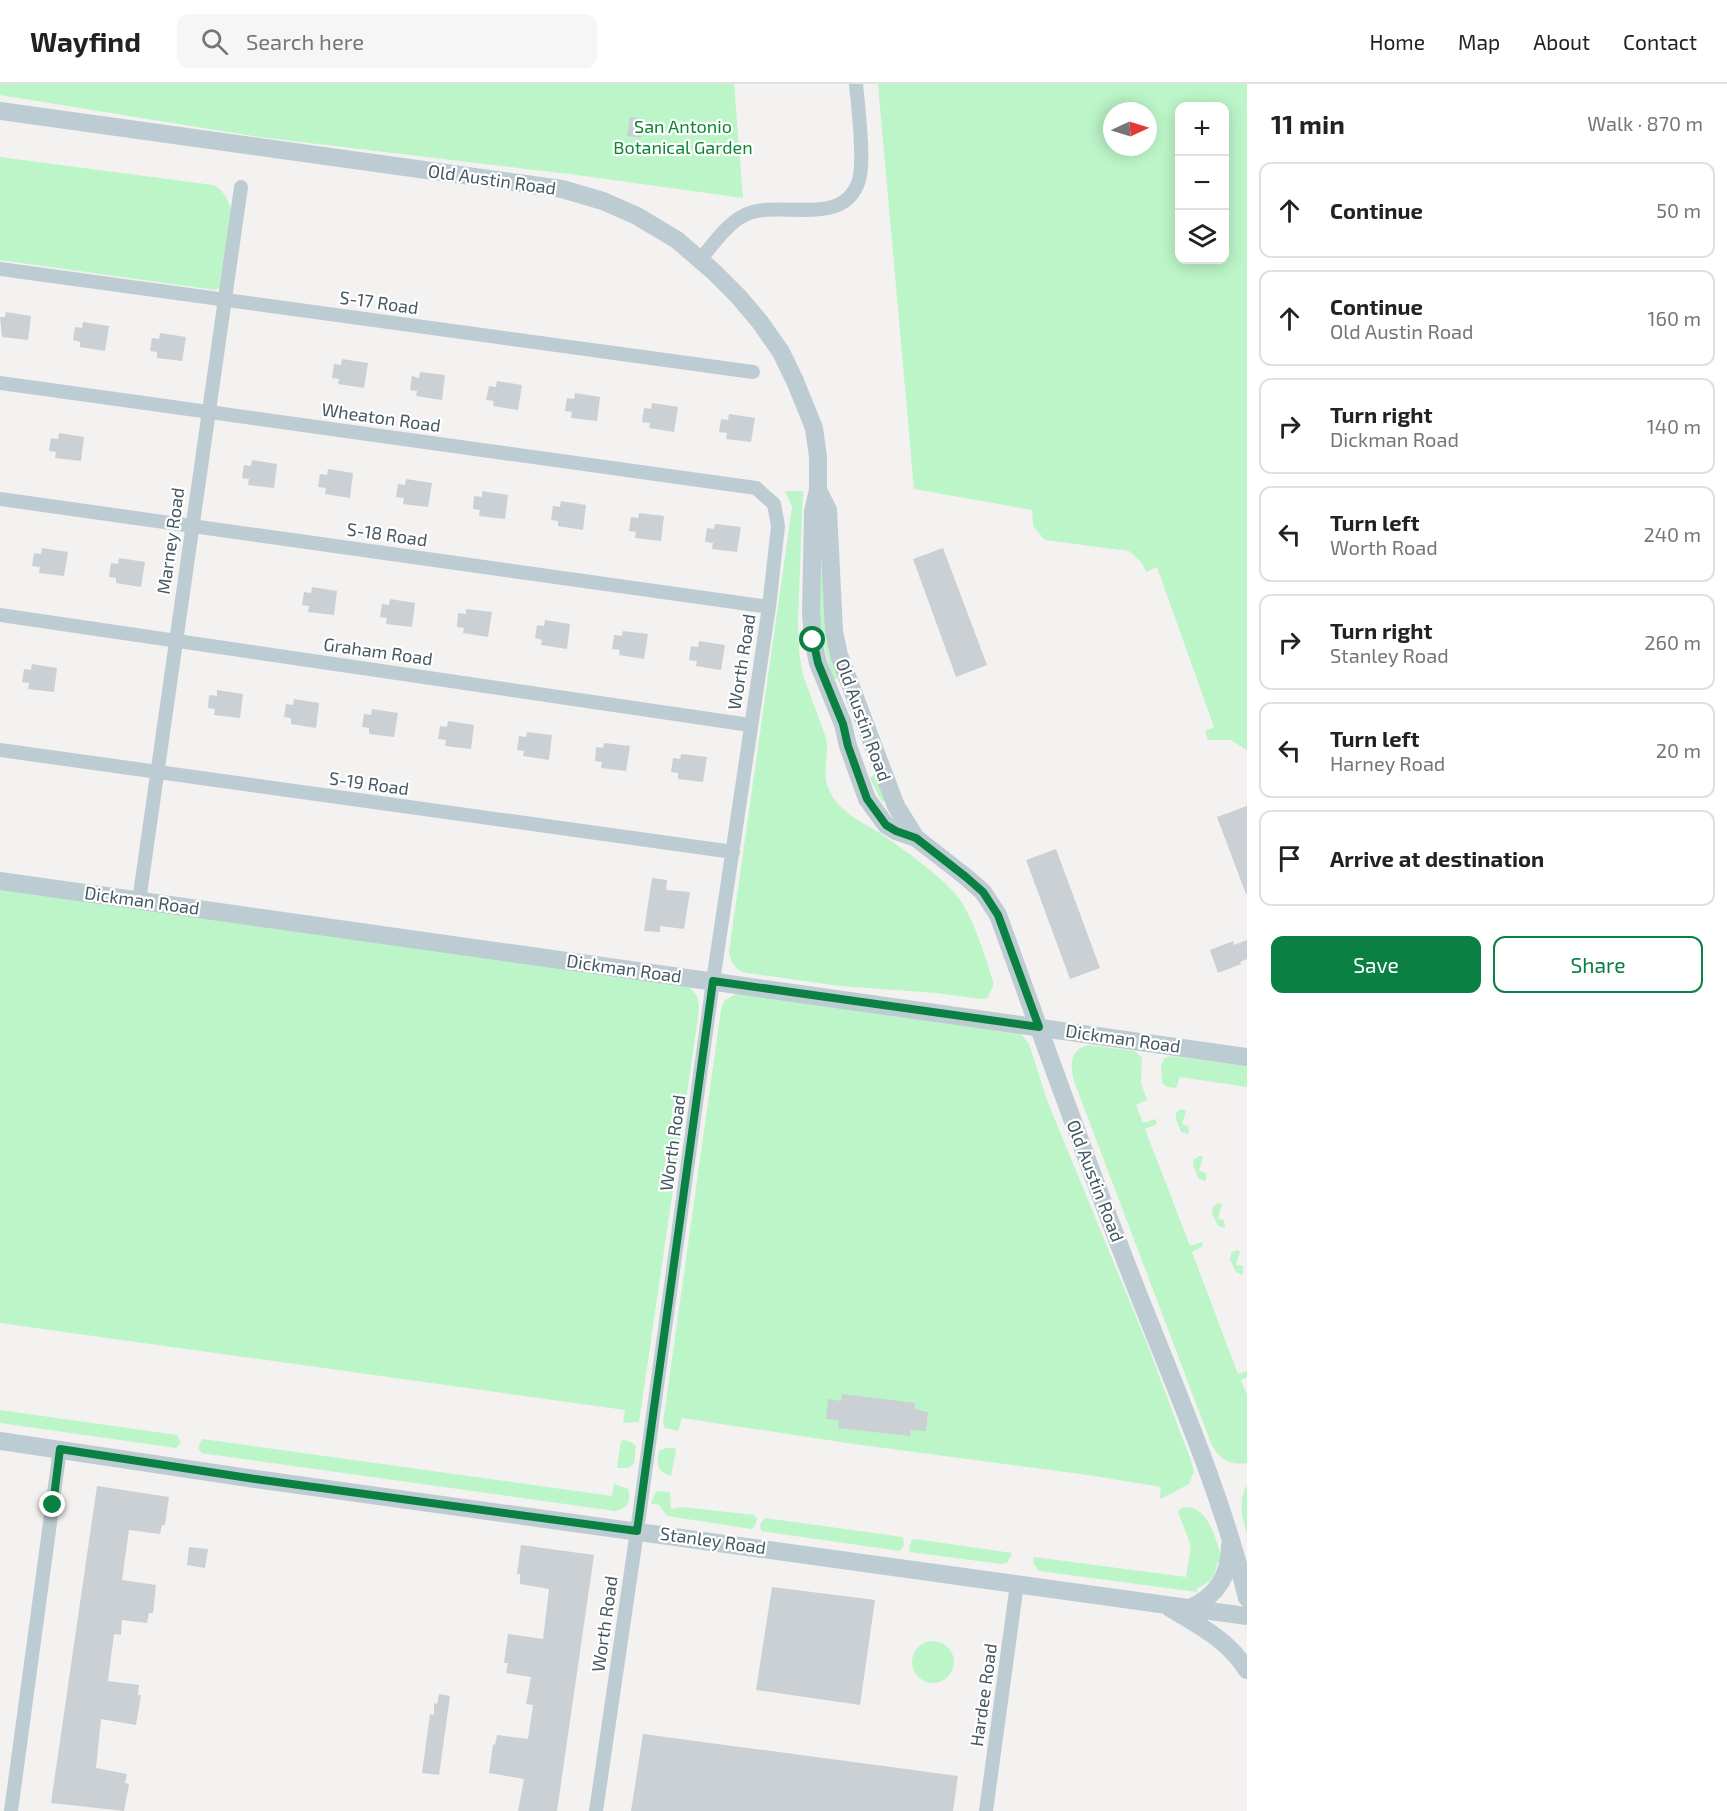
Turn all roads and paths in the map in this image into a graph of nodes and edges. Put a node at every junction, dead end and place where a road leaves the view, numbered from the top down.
1 (856, 84) edge
2 (0, 111) edge
3 (241, 187) dead end
4 (700, 260) junction
5 (0, 269) edge
6 (223, 301) junction
7 (753, 372) dead end
8 (0, 383) edge
9 (208, 412) junction
10 (756, 489) joint
11 (818, 490) junction
12 (0, 499) edge
13 (191, 526) junction
14 (769, 607) junction
15 (0, 615) edge
16 (176, 640) junction
17 (750, 725) junction
18 (0, 750) edge
19 (157, 772) junction
20 (916, 838) junction
21 (733, 852) junction
22 (0, 881) edge
23 (139, 901) junction
24 (713, 981) junction
25 (1039, 1027) junction
26 (1247, 1057) edge
27 (0, 1441) edge
28 (60, 1449) junction
29 (637, 1531) junction
30 (1230, 1535) junction
31 (1236, 1552) junction
32 (1247, 1574) edge
33 (1017, 1584) junction
34 (1247, 1598) edge
35 (1164, 1604) junction
36 (1190, 1608) junction
37 (1247, 1616) edge
38 (1247, 1670) edge
39 (11, 1811) edge
40 (596, 1811) edge
41 (986, 1811) edge

1 - 4 street
2 - 4 street, Old Austin Road
3 - 6 street, Marney Road
4 - 11 street, Old Austin Road
5 - 6 street, S-17 Road
6 - 7 street, S-17 Road
6 - 9 street, Marney Road
8 - 9 street, Wheaton Road
9 - 10 street, Wheaton Road
9 - 13 street, Marney Road
10 - 14 street, Worth Road
11 - 20 street, Old Austin Road
11 - 20 street, Old Austin Road
12 - 13 street, S-18 Road
13 - 14 street, S-18 Road
13 - 16 street, Marney Road
14 - 17 street, Worth Road
15 - 16 street, Graham Road
16 - 17 street, Graham Road
16 - 19 street, Marney Road
17 - 21 street, Worth Road
18 - 19 street, S-19 Road
19 - 21 street, S-19 Road
19 - 23 street, Marney Road
20 - 25 street, Old Austin Road
21 - 24 street, Worth Road
22 - 23 street, Dickman Road
23 - 24 street, Dickman Road
24 - 25 street, Dickman Road
24 - 29 street, Worth Road
25 - 26 street, Dickman Road
25 - 30 street, Old Austin Road
27 - 28 street, Stanley Road
28 - 29 street, Stanley Road
28 - 39 street
29 - 33 street, Stanley Road
29 - 40 street, Worth Road
30 - 31 street, Old Austin Road
30 - 36 street
31 - 32 street, Old Austin Road
31 - 34 street, Old Austin Road
33 - 35 street, Stanley Road
33 - 41 street, Hardee Road
35 - 36 street, Stanley Road
35 - 38 street
36 - 37 street, Stanley Road

